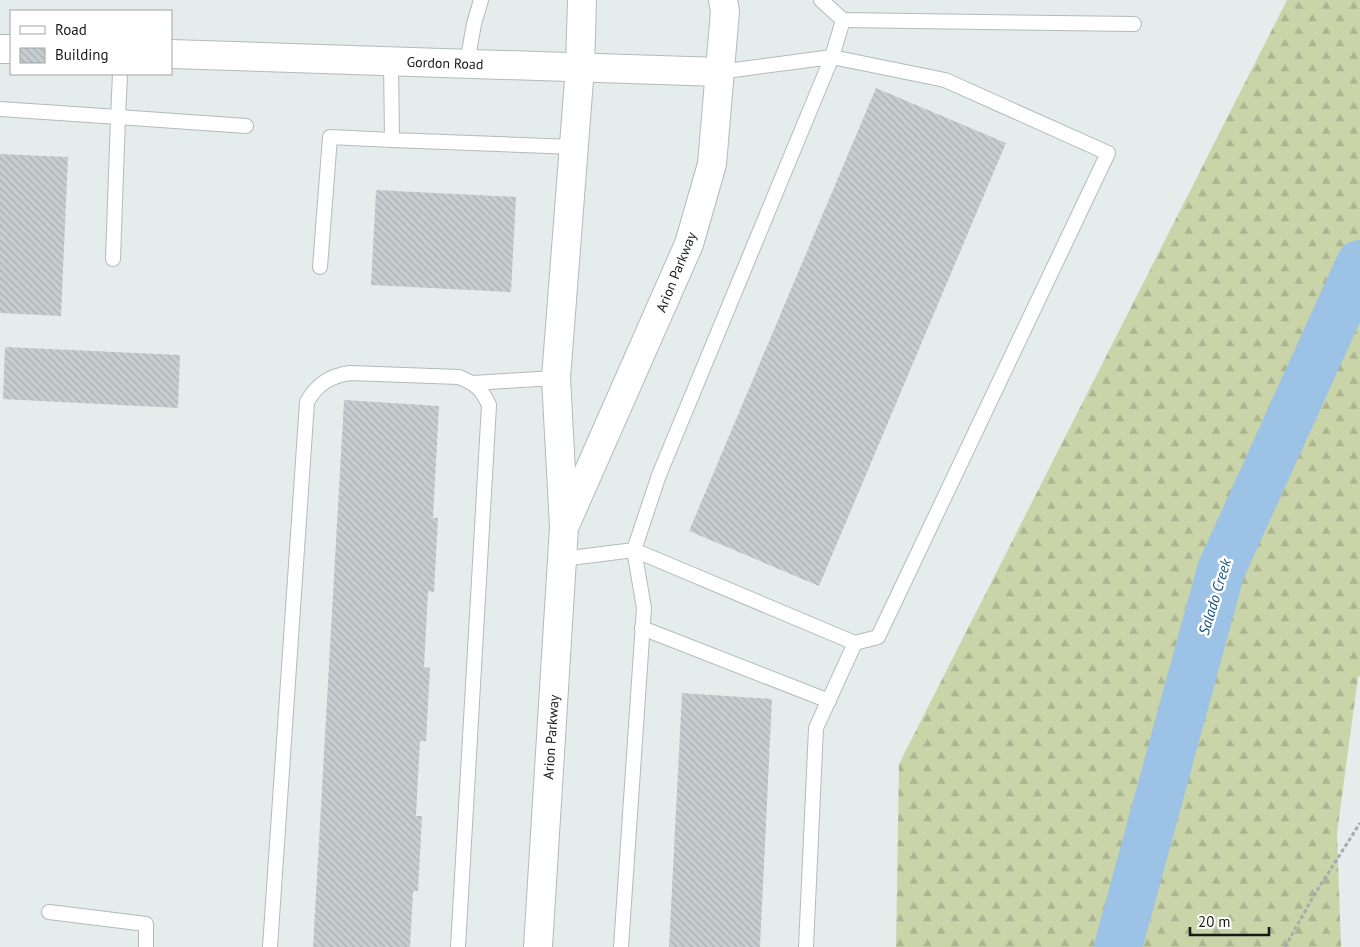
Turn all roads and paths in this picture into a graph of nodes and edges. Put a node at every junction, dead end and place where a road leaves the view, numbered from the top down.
1 (481, 0) edge
2 (582, 0) edge
3 (723, 0) edge
4 (821, 0) edge
5 (842, 20) junction
6 (1134, 24) dead end
7 (172, 54) edge
8 (832, 56) junction
9 (390, 61) junction
10 (467, 63) junction
11 (580, 67) junction
12 (719, 72) junction
13 (120, 75) edge
14 (0, 109) edge
15 (118, 117) junction
16 (246, 126) dead end
17 (392, 140) junction
18 (574, 147) junction
19 (113, 259) dead end
20 (320, 267) dead end
21 (556, 378) junction
22 (472, 383) junction
23 (564, 527) junction
24 (634, 550) junction
25 (562, 559) junction
26 (642, 628) junction
27 (856, 643) junction
28 (828, 701) junction
29 (1360, 823) edge
30 (49, 912) dead end
31 (146, 947) edge
32 (270, 947) edge
33 (458, 947) edge
34 (538, 947) edge
35 (621, 947) edge
36 (806, 947) edge
37 (1285, 947) edge

1 - 10 lane
2 - 11 street, Arion Parkway
3 - 12 street, Arion Parkway
4 - 5 lane
5 - 6 lane
5 - 8 lane
7 - 9 street, Gordon Road
8 - 12 lane
8 - 24 lane
8 - 27 lane
9 - 10 street, Gordon Road
9 - 17 lane
10 - 11 street, Gordon Road
11 - 12 street, Gordon Road
11 - 18 street, Arion Parkway
12 - 23 street, Arion Parkway
13 - 15 lane
14 - 15 lane
15 - 16 lane
15 - 19 lane
17 - 18 lane
17 - 20 lane
18 - 21 street, Arion Parkway
21 - 22 lane
21 - 23 street, Arion Parkway
22 - 32 lane
22 - 33 lane
23 - 25 street, Arion Parkway
24 - 25 lane
24 - 26 lane
24 - 27 lane
25 - 34 street, Arion Parkway
26 - 28 lane
26 - 35 lane
27 - 28 lane
28 - 36 lane
29 - 37 path
30 - 31 lane

